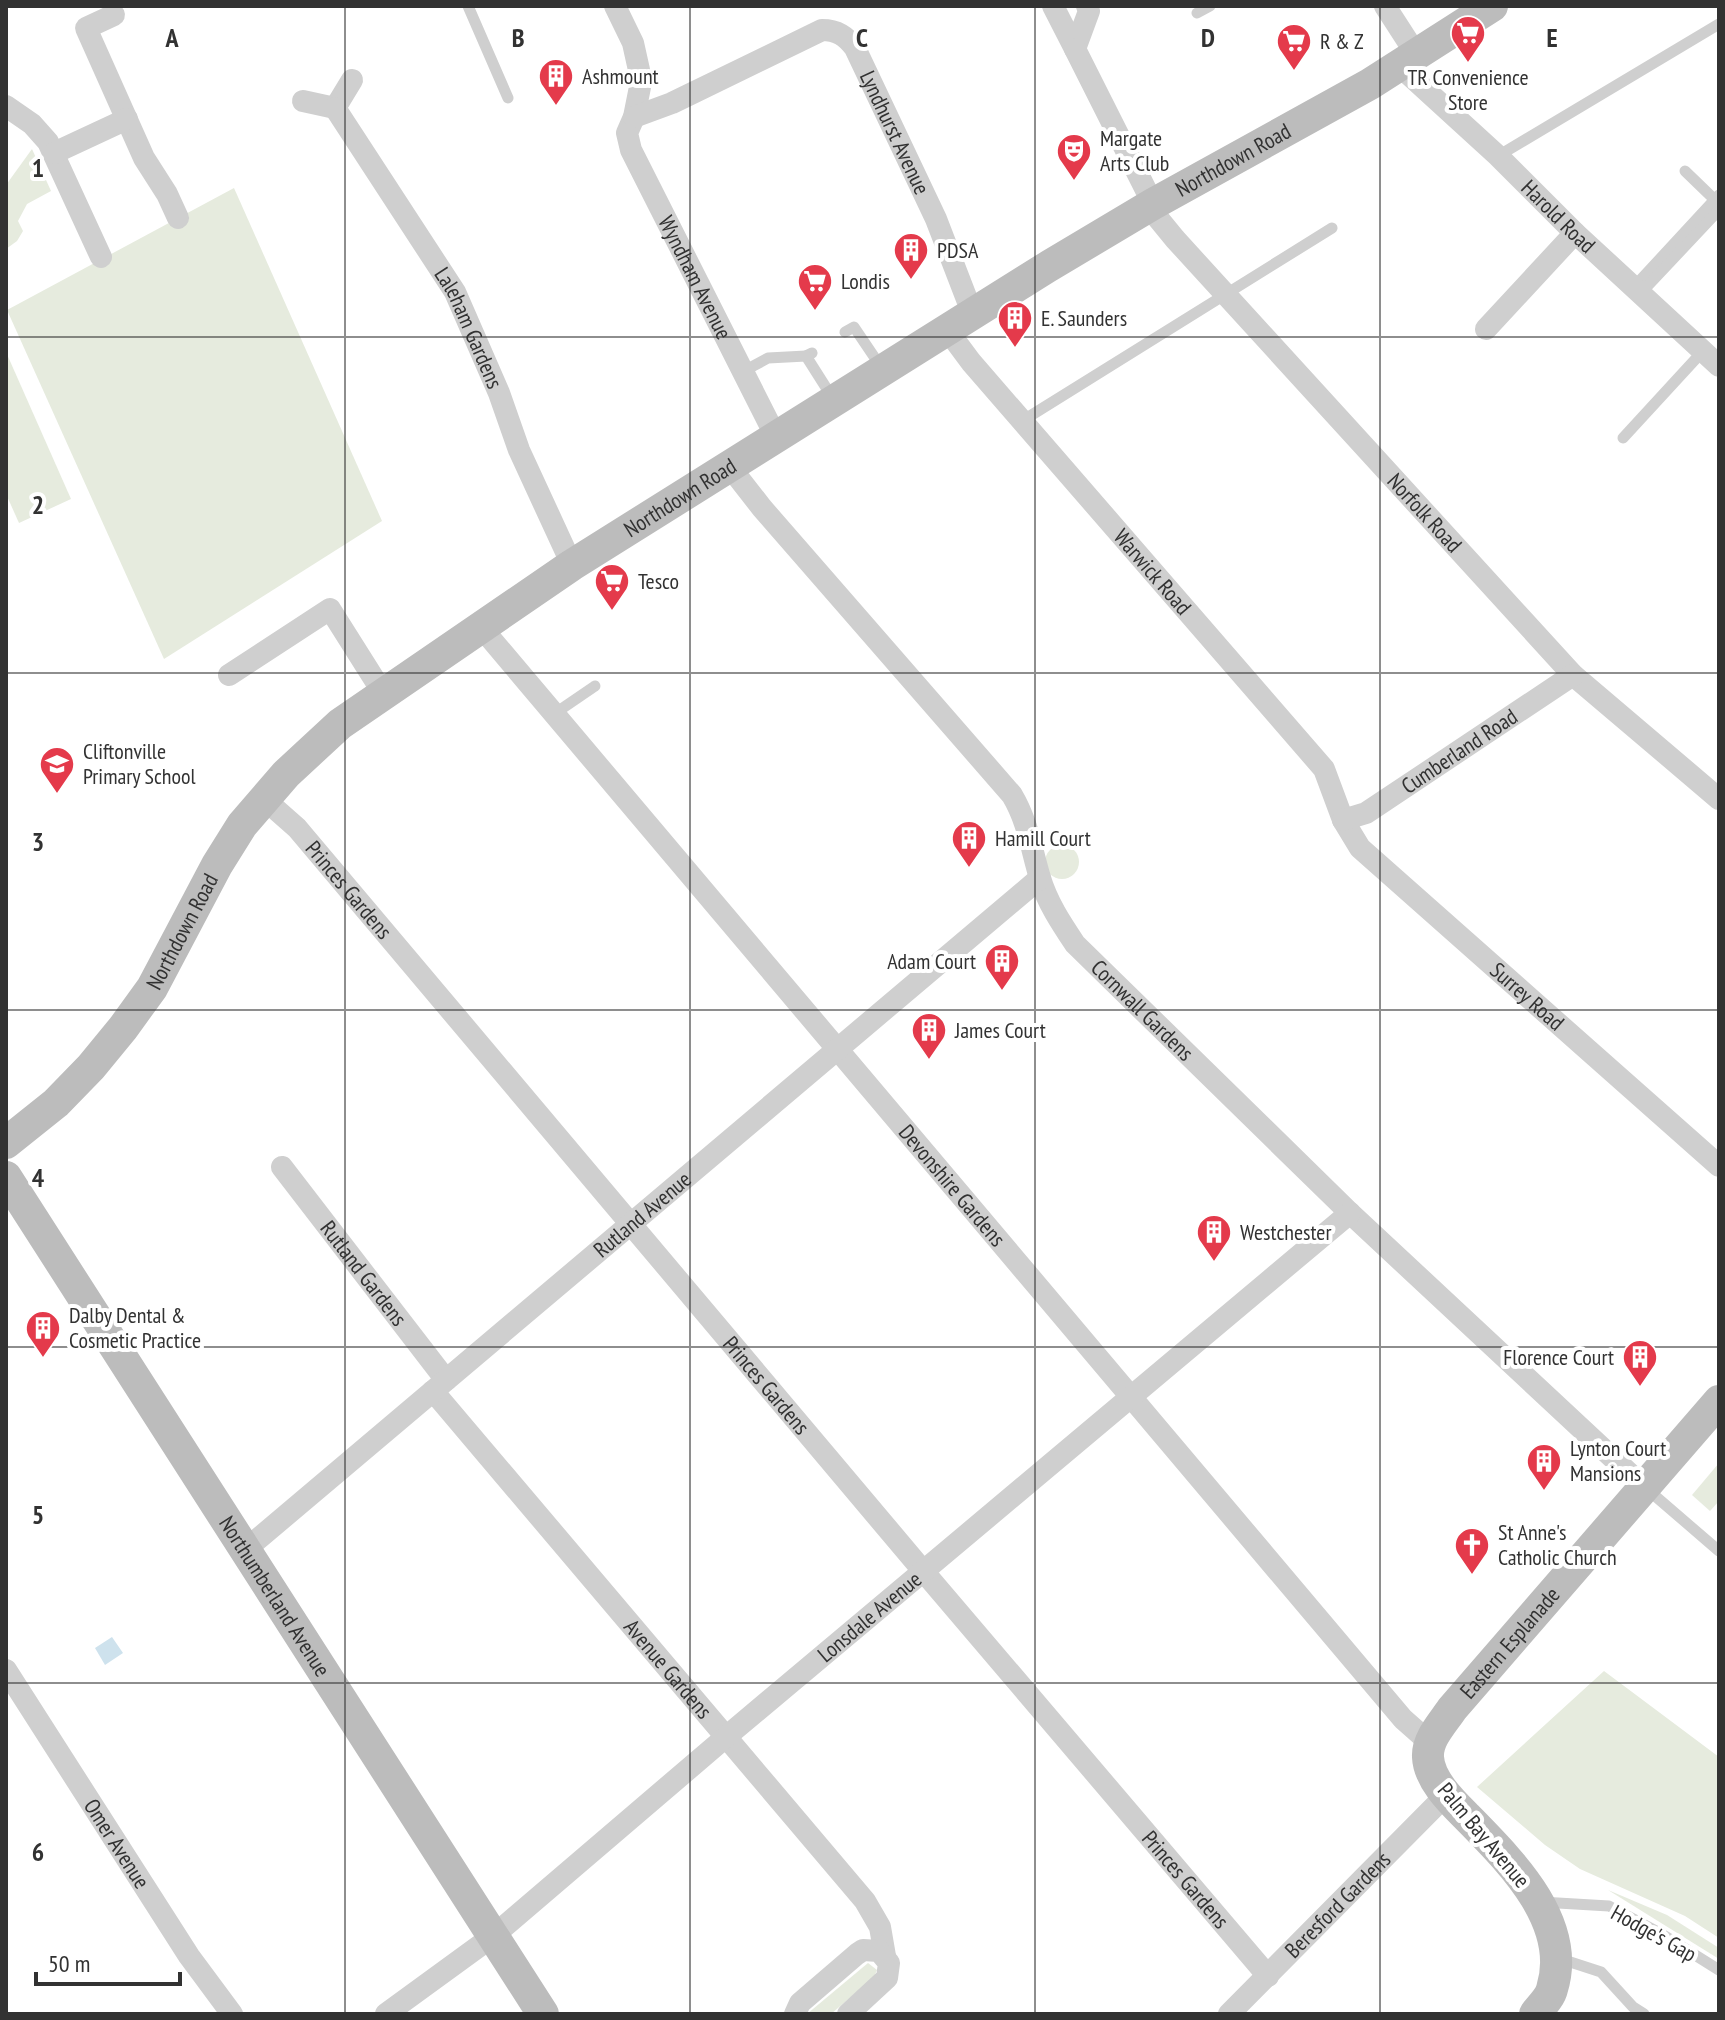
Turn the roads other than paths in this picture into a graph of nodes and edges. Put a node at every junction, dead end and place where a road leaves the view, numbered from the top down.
1 (468, 6) edge
2 (615, 6) edge
3 (1053, 6) edge
4 (1087, 6) edge
5 (1210, 6) edge
6 (1385, 6) edge
7 (1492, 6) edge
8 (1197, 13) dead end
9 (114, 15) dead end
10 (1719, 24) edge
11 (1075, 49) junction
12 (1408, 59) junction
13 (352, 80) dead end
14 (508, 98) dead end
15 (303, 101) dead end
16 (6, 106) edge
17 (335, 108) junction
18 (634, 117) junction
19 (127, 119) junction
20 (54, 153) junction
21 (1498, 156) junction
22 (1685, 171) dead end
23 (1718, 202) edge
24 (1153, 204) junction
25 (178, 218) dead end
26 (1332, 228) dead end
27 (1575, 233) junction
28 (101, 257) dead end
29 (1636, 291) junction
30 (1224, 295) junction
31 (975, 313) junction
32 (1486, 329) dead end
33 (948, 331) junction
34 (845, 332) dead end
35 (1711, 359) edge
36 (883, 370) junction
37 (741, 372) junction
38 (835, 401) junction
39 (1022, 421) junction
40 (776, 437) junction
41 (1623, 438) dead end
42 (730, 467) junction
43 (572, 565) junction
44 (480, 626) junction
45 (229, 675) dead end
46 (1573, 675) junction
47 (595, 686) dead end
48 (383, 693) junction
49 (553, 715) junction
50 (263, 798) junction
51 (1719, 799) edge
52 (1343, 820) junction
53 (1040, 878) junction
54 (838, 1047) junction
55 (6, 1143) edge
56 (1719, 1166) edge
57 (282, 1167) dead end
58 (6, 1177) edge
59 (1350, 1213) junction
60 (631, 1224) junction
61 (439, 1385) junction
62 (1132, 1397) junction
63 (1719, 1401) edge
64 (1644, 1487) junction
65 (245, 1550) junction
66 (1719, 1551) edge
67 (924, 1572) junction
68 (6, 1670) edge
69 (727, 1736) junction
70 (1429, 1742) junction
71 (1446, 1795) junction
72 (1538, 1902) junction
73 (493, 1936) junction
74 (885, 1956) junction
75 (1557, 1958) junction
76 (1719, 1970) edge
77 (1268, 1976) junction
78 (232, 2014) edge
79 (386, 2014) edge
80 (543, 2014) edge
81 (795, 2014) edge
82 (848, 2014) edge
83 (1229, 2014) edge
84 (1535, 2014) edge
85 (1644, 2014) edge

1 - 14 lane
2 - 18 street, Wyndham Avenue
3 - 11 street, Norfolk Road
4 - 11 street
5 - 8 lane
6 - 12 street, Harold Road
7 - 12 main road, Northdown Road
9 - 19 street
10 - 21 lane
11 - 24 street, Norfolk Road
12 - 21 street, Harold Road
12 - 24 main road, Northdown Road
13 - 17 street
15 - 17 street
16 - 20 street
17 - 43 street, Laleham Gardens
18 - 31 street, Lyndhurst Avenue
18 - 37 street, Wyndham Avenue
19 - 20 street
19 - 25 street
20 - 28 street
21 - 27 street, Harold Road
22 - 23 lane
23 - 29 lane
24 - 30 street, Norfolk Road
24 - 31 main road, Northdown Road
26 - 30 lane
27 - 29 street, Harold Road
27 - 32 street
29 - 35 street, Harold Road
30 - 39 lane
30 - 46 street, Norfolk Road
31 - 33 main road, Northdown Road
33 - 36 main road, Northdown Road
33 - 39 street, Warwick Road
34 - 36 lane
35 - 41 lane
36 - 38 main road, Northdown Road
37 - 38 lane
37 - 40 street, Wyndham Avenue
38 - 40 main road, Northdown Road
39 - 52 street, Warwick Road
40 - 42 main road, Northdown Road
42 - 43 main road, Northdown Road
42 - 53 street, Cornwall Gardens
43 - 44 main road, Northdown Road
44 - 48 main road, Northdown Road
44 - 49 street, Devonshire Gardens
45 - 48 street
46 - 51 street, Norfolk Road
46 - 52 street, Cumberland Road
47 - 49 lane
48 - 50 main road, Northdown Road
49 - 54 street, Devonshire Gardens
50 - 55 main road, Northdown Road
50 - 60 street, Princes Gardens
52 - 56 street, Surrey Road
53 - 54 street, Rutland Avenue
53 - 59 street, Cornwall Gardens
54 - 60 street, Rutland Avenue
54 - 62 street, Devonshire Gardens
57 - 61 street, Rutland Gardens
58 - 65 main road, Northumberland Avenue
59 - 62 street, Lonsdale Avenue
59 - 64 street, Cornwall Gardens
60 - 61 street, Rutland Avenue
60 - 67 street, Princes Gardens
61 - 65 street, Rutland Avenue
61 - 69 street, Avenue Gardens
62 - 67 street, Lonsdale Avenue
62 - 70 street, Devonshire Gardens
63 - 64 main road, Eastern Esplanade
64 - 66 lane
64 - 70 main road, Eastern Esplanade
65 - 73 main road, Northumberland Avenue
67 - 69 street, Lonsdale Avenue
67 - 77 street, Princes Gardens
68 - 78 street, Omer Avenue
69 - 73 street, Lonsdale Avenue
69 - 74 street, Avenue Gardens
70 - 71 main road, Palm Bay Avenue
71 - 72 main road, Palm Bay Avenue
71 - 77 street, Beresford Gardens
72 - 75 main road, Palm Bay Avenue
72 - 76 lane, Hodge's Gap
73 - 79 street, Lonsdale Avenue
73 - 80 main road, Northumberland Avenue
74 - 81 street
74 - 82 street
75 - 84 main road, Palm Bay Avenue
75 - 85 lane
77 - 83 street, Beresford Gardens

